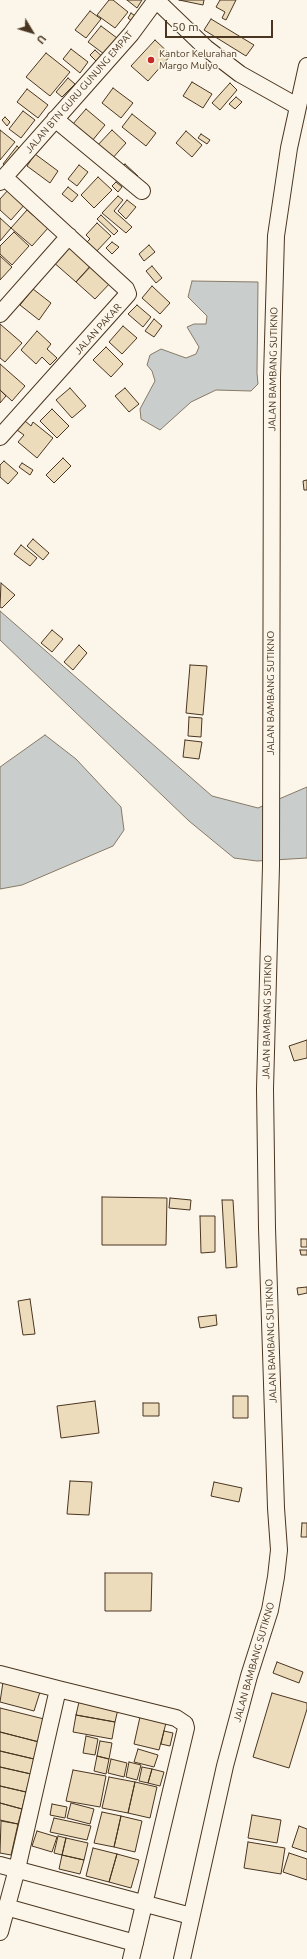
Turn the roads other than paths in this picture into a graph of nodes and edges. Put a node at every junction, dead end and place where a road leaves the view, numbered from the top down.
1 (156, 0) edge
2 (307, 66) edge
3 (297, 106) junction
4 (55, 119) junction
5 (2, 180) edge
6 (142, 191) dead end
7 (70, 236) junction
8 (0, 314) edge
9 (0, 437) edge
10 (0, 1674) edge
11 (58, 1689) junction
12 (0, 1865) edge
13 (17, 1868) junction
14 (145, 1904) junction
15 (3, 1908) edge
16 (190, 1916) junction
17 (0, 1932) edge
18 (135, 1943) junction
19 (131, 1959) edge
20 (182, 1959) edge

1 - 3 street
1 - 4 street, JALAN BTN GURU GUNUNG EMPAT
2 - 3 street, JALAN BAMBANG SUTIKNO
3 - 16 street, JALAN BAMBANG SUTIKNO
4 - 5 street, JALAN BTN GURU GUNUNG EMPAT
4 - 6 street
5 - 7 street, JALAN PAKAR
7 - 8 street
7 - 9 street, JALAN PAKAR
10 - 11 street
11 - 13 street
11 - 14 street
12 - 13 street
13 - 14 street
13 - 15 street
14 - 16 street
14 - 18 street
15 - 17 street
15 - 18 street
16 - 20 street, JALAN BAMBANG SUTIKNO
18 - 19 street

